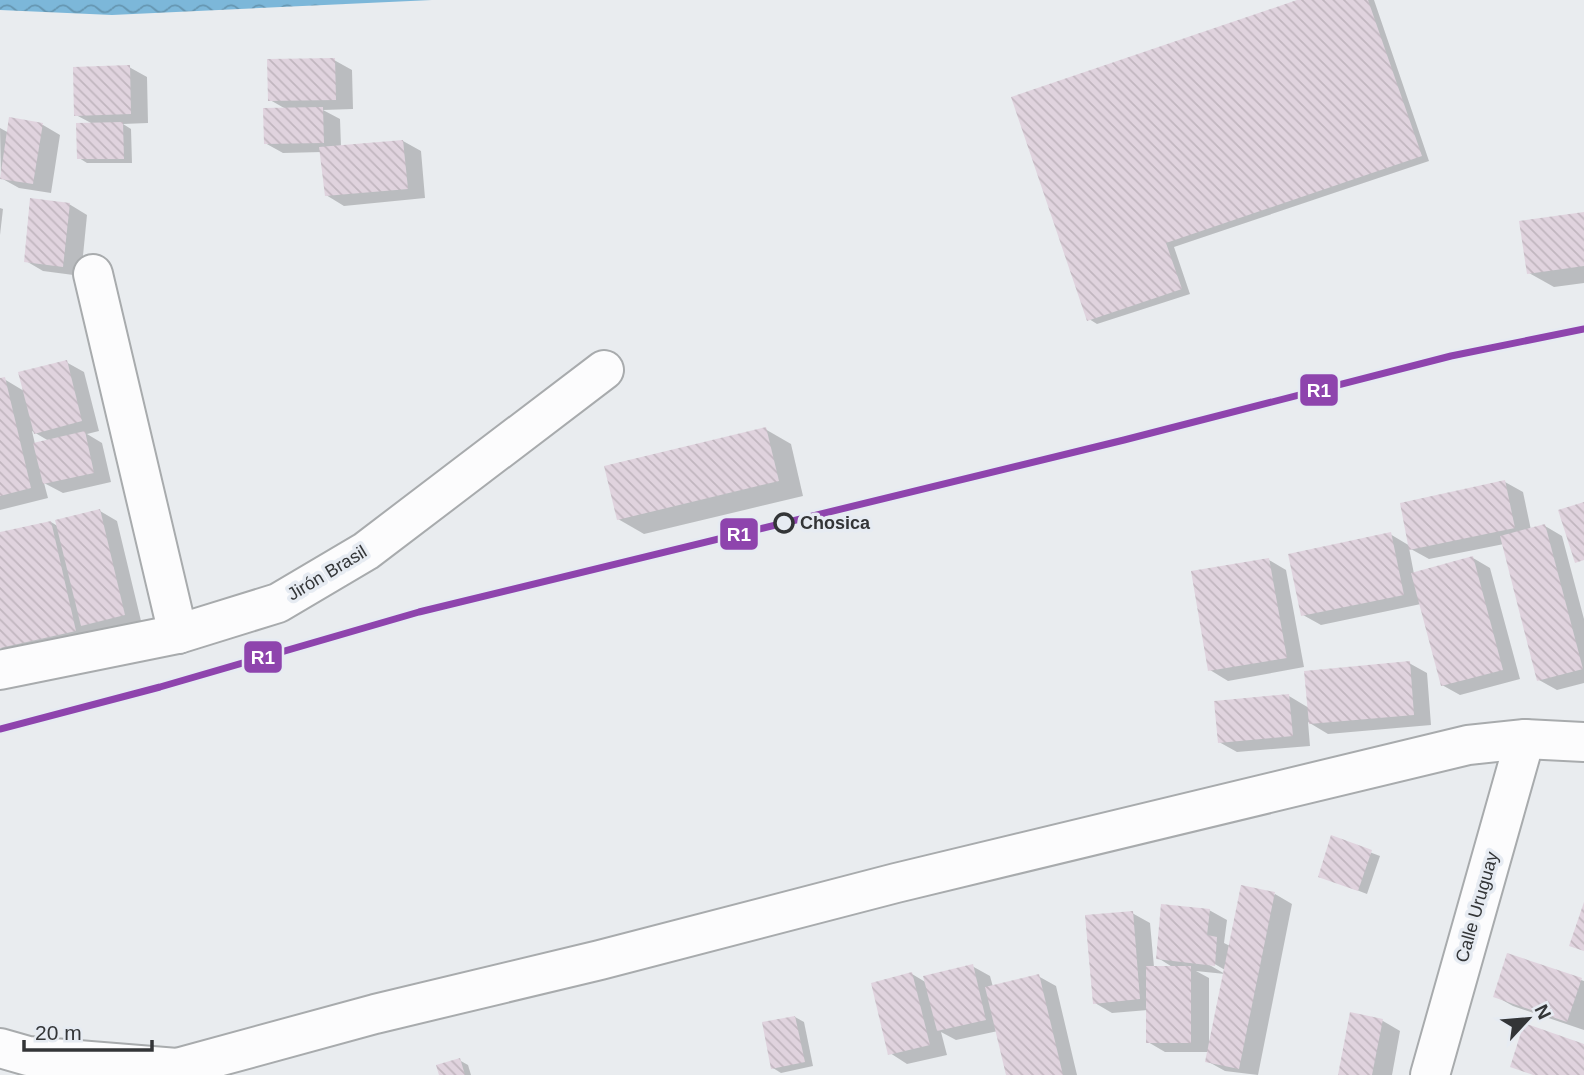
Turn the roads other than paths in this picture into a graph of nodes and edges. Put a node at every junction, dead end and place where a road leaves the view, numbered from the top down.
1 (93, 274) dead end
2 (604, 370) dead end
3 (178, 634) junction
4 (0, 670) edge
5 (1525, 739) junction
6 (1584, 742) edge
7 (23, 1060) edge
8 (180, 1071) edge
9 (1430, 1075) edge

1 - 3 street
2 - 3 street, Jirón Brasil
3 - 4 street, Jirón Brasil
5 - 6 street
5 - 8 street
5 - 9 street, Calle Uruguay
7 - 8 street

